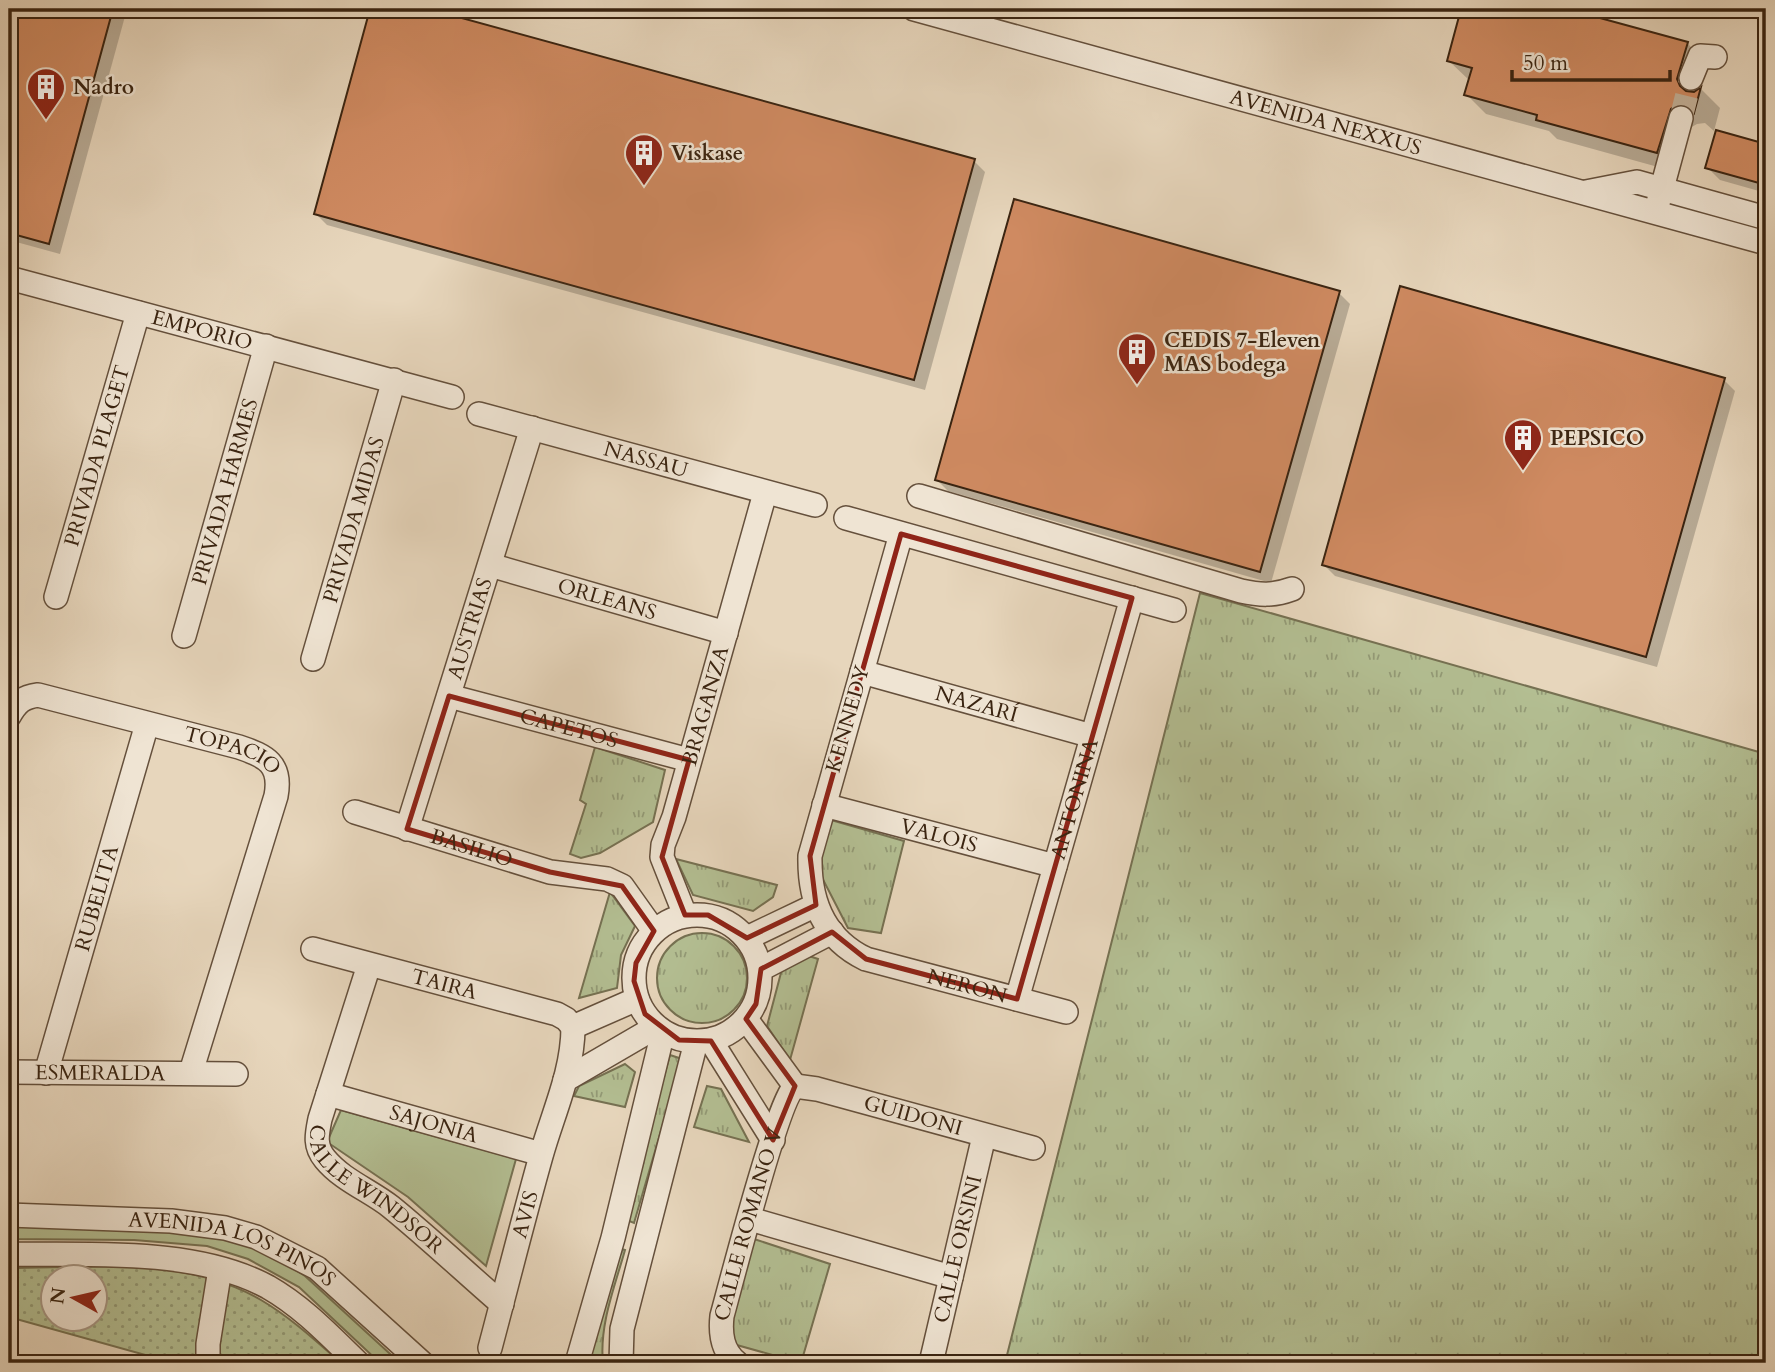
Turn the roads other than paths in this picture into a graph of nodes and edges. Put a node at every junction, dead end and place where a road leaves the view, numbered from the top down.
1 (914, 9) edge
2 (1715, 57) dead end
3 (1691, 78) tunnel mouth
4 (1681, 118) tunnel mouth
5 (1662, 189) junction
6 (1583, 193) junction
7 (1656, 213) junction
8 (1766, 218) edge
9 (1766, 246) edge
10 (9, 278) edge
11 (138, 313) junction
12 (265, 346) junction
13 (394, 380) junction
14 (452, 397) dead end
15 (479, 414) dead end
16 (532, 428) junction
17 (765, 493) junction
18 (919, 496) dead end
19 (815, 505) dead end
20 (846, 518) dead end
21 (901, 534) junction
22 (490, 565) junction
23 (1292, 589) dead end
24 (56, 597) dead end
25 (1132, 598) junction
26 (1174, 610) dead end
27 (726, 633) junction
28 (184, 636) dead end
29 (313, 659) dead end
30 (862, 672) junction
31 (449, 695) junction
32 (9, 716) edge
33 (147, 724) junction
34 (1092, 736) junction
35 (689, 760) junction
36 (824, 805) junction
37 (355, 812) dead end
38 (407, 829) junction
39 (1055, 866) junction
40 (816, 905) junction
41 (685, 915) junction
42 (654, 931) junction
43 (832, 932) junction
44 (747, 938) junction
45 (313, 949) dead end
46 (866, 959) joint
47 (369, 965) junction
48 (761, 969) junction
49 (637, 999) junction
50 (1017, 999) junction
51 (1066, 1012) dead end
52 (746, 1019) junction
53 (573, 1027) junction
54 (660, 1030) junction
55 (704, 1041) junction
56 (9, 1072) edge
57 (46, 1073) junction
58 (191, 1073) junction
59 (236, 1074) dead end
60 (565, 1080) junction
61 (795, 1086) junction
62 (328, 1094) junction
63 (984, 1136) junction
64 (773, 1140) junction
65 (1033, 1148) dead end
66 (541, 1154) junction
67 (9, 1215) edge
68 (750, 1219) junction
69 (613, 1238) junction
70 (643, 1245) junction
71 (9, 1254) edge
72 (220, 1269) junction
73 (951, 1277) junction
74 (502, 1304) junction
75 (490, 1348) dead end
76 (208, 1363) edge
77 (358, 1363) edge
78 (422, 1363) edge
79 (577, 1363) edge
80 (621, 1363) edge
81 (737, 1363) edge
82 (931, 1363) edge

1 - 6 street, AVENIDA NEXXUS
2 - 3 street
4 - 5 street
5 - 6 street
5 - 7 street
5 - 8 street
6 - 7 street, AVENIDA NEXXUS
7 - 9 street, AVENIDA NEXXUS
10 - 11 street, EMPORIO
11 - 12 street, EMPORIO
11 - 24 street, PRIVADA PLAGET
12 - 13 street, EMPORIO
12 - 28 street, PRIVADA HARMES
13 - 14 street, EMPORIO
13 - 29 street, PRIVADA MIDAS
15 - 16 street, NASSAU
16 - 17 street, NASSAU
16 - 22 street, AUSTRIAS
17 - 19 street, NASSAU
17 - 27 street, BRAGANZA
18 - 23 street
20 - 21 street
21 - 25 street
21 - 30 street, KENNEDY
22 - 27 street, ORLEANS
22 - 31 street, AUSTRIAS
25 - 26 street
25 - 34 street, ANTONINA
27 - 35 street, BRAGANZA
30 - 34 street, NAZARÍ
30 - 36 street, KENNEDY
31 - 35 street, CAPETOS
31 - 38 street, AUSTRIAS
32 - 33 street, TOPACIO
33 - 57 street, RUBELITA
33 - 58 street, TOPACIO
34 - 39 street, ANTONINA
35 - 41 street, BRAGANZA
36 - 39 street, VALOIS
36 - 40 street, KENNEDY
37 - 38 street, BASILIO
38 - 42 street, BASILIO
39 - 50 street, ANTONINA
40 - 43 street, KENNEDY
40 - 44 street
41 - 42 street
41 - 44 street
42 - 49 street
43 - 46 street, KENNEDY
43 - 48 street
44 - 48 street
45 - 47 street, TAIRA
46 - 50 street, NERON
47 - 53 street, TAIRA
47 - 62 street, CALLE WINDSOR
48 - 52 street
49 - 53 street
49 - 54 street
50 - 51 street, NERON
52 - 55 street
52 - 61 street
53 - 60 street, AVIS
54 - 55 street
54 - 60 street
54 - 69 street
55 - 64 street
55 - 70 street
56 - 57 street, ESMERALDA
57 - 58 street, ESMERALDA
58 - 59 street, ESMERALDA
60 - 66 street, AVIS
61 - 63 street, GUIDONI
61 - 64 street, CALLE ROMANO V
62 - 66 street, SAJONIA
62 - 74 street, CALLE WINDSOR
63 - 65 street, GUIDONI
63 - 73 street, CALLE ORSINI
64 - 68 street, CALLE ROMANO V
66 - 74 street, AVIS
67 - 78 street, AVENIDA LOS PINOS
68 - 73 street
68 - 81 street, CALLE ROMANO V
69 - 70 street
69 - 79 street
70 - 80 street
71 - 72 street, AVENIDA LOS PINOS
72 - 76 street
72 - 77 street, AVENIDA LOS PINOS
73 - 82 street, CALLE ORSINI
74 - 75 street, AVIS

